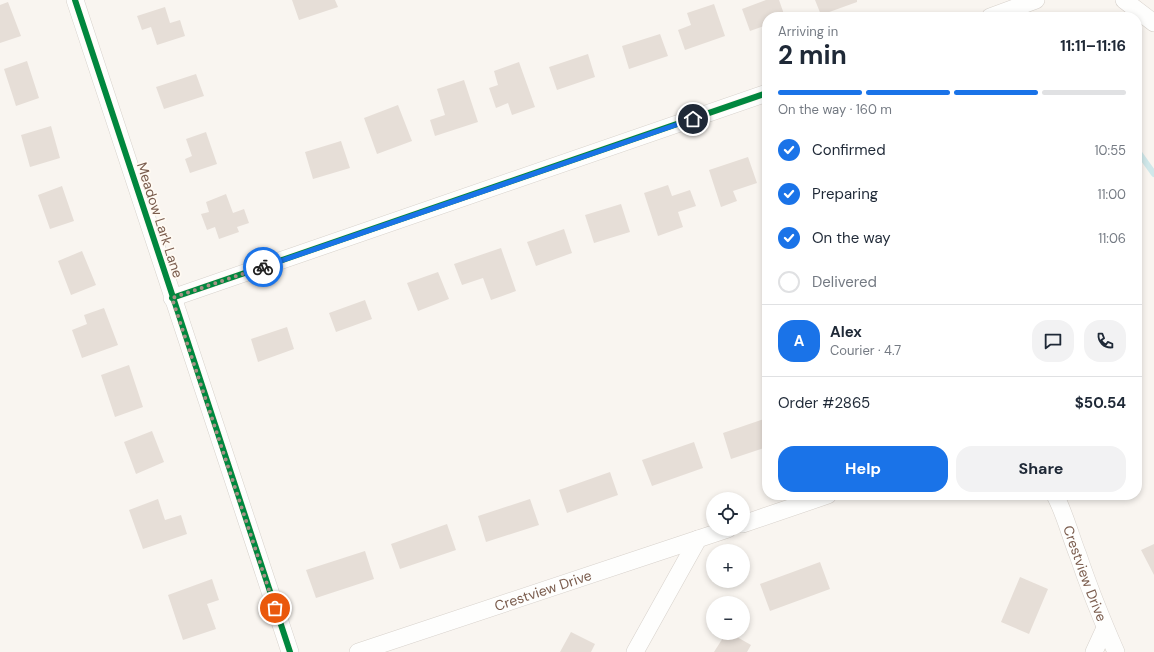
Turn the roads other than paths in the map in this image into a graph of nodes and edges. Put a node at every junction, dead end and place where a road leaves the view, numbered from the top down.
1 (75, 0) edge
2 (1036, 0) edge
3 (1124, 0) edge
4 (1004, 12) edge
5 (1140, 12) edge
6 (1142, 14) edge
7 (1154, 23) edge
8 (762, 96) edge
9 (172, 298) junction
10 (813, 500) edge
11 (1058, 500) edge
12 (750, 522) edge
13 (707, 536) edge
14 (698, 539) junction
15 (1105, 628) junction
16 (290, 652) edge
17 (358, 652) edge
18 (636, 652) edge
19 (1094, 652) edge
20 (1116, 652) edge

1 - 9 street, Meadow Lark Lane
2 - 4 street
3 - 5 street
6 - 7 street
8 - 9 street
9 - 16 street, Meadow Lark Lane
10 - 12 street
11 - 15 street, Crestview Drive
13 - 14 street, Crestview Drive
14 - 17 street, Crestview Drive
14 - 18 street
15 - 19 street
15 - 20 street, Crestview Drive

